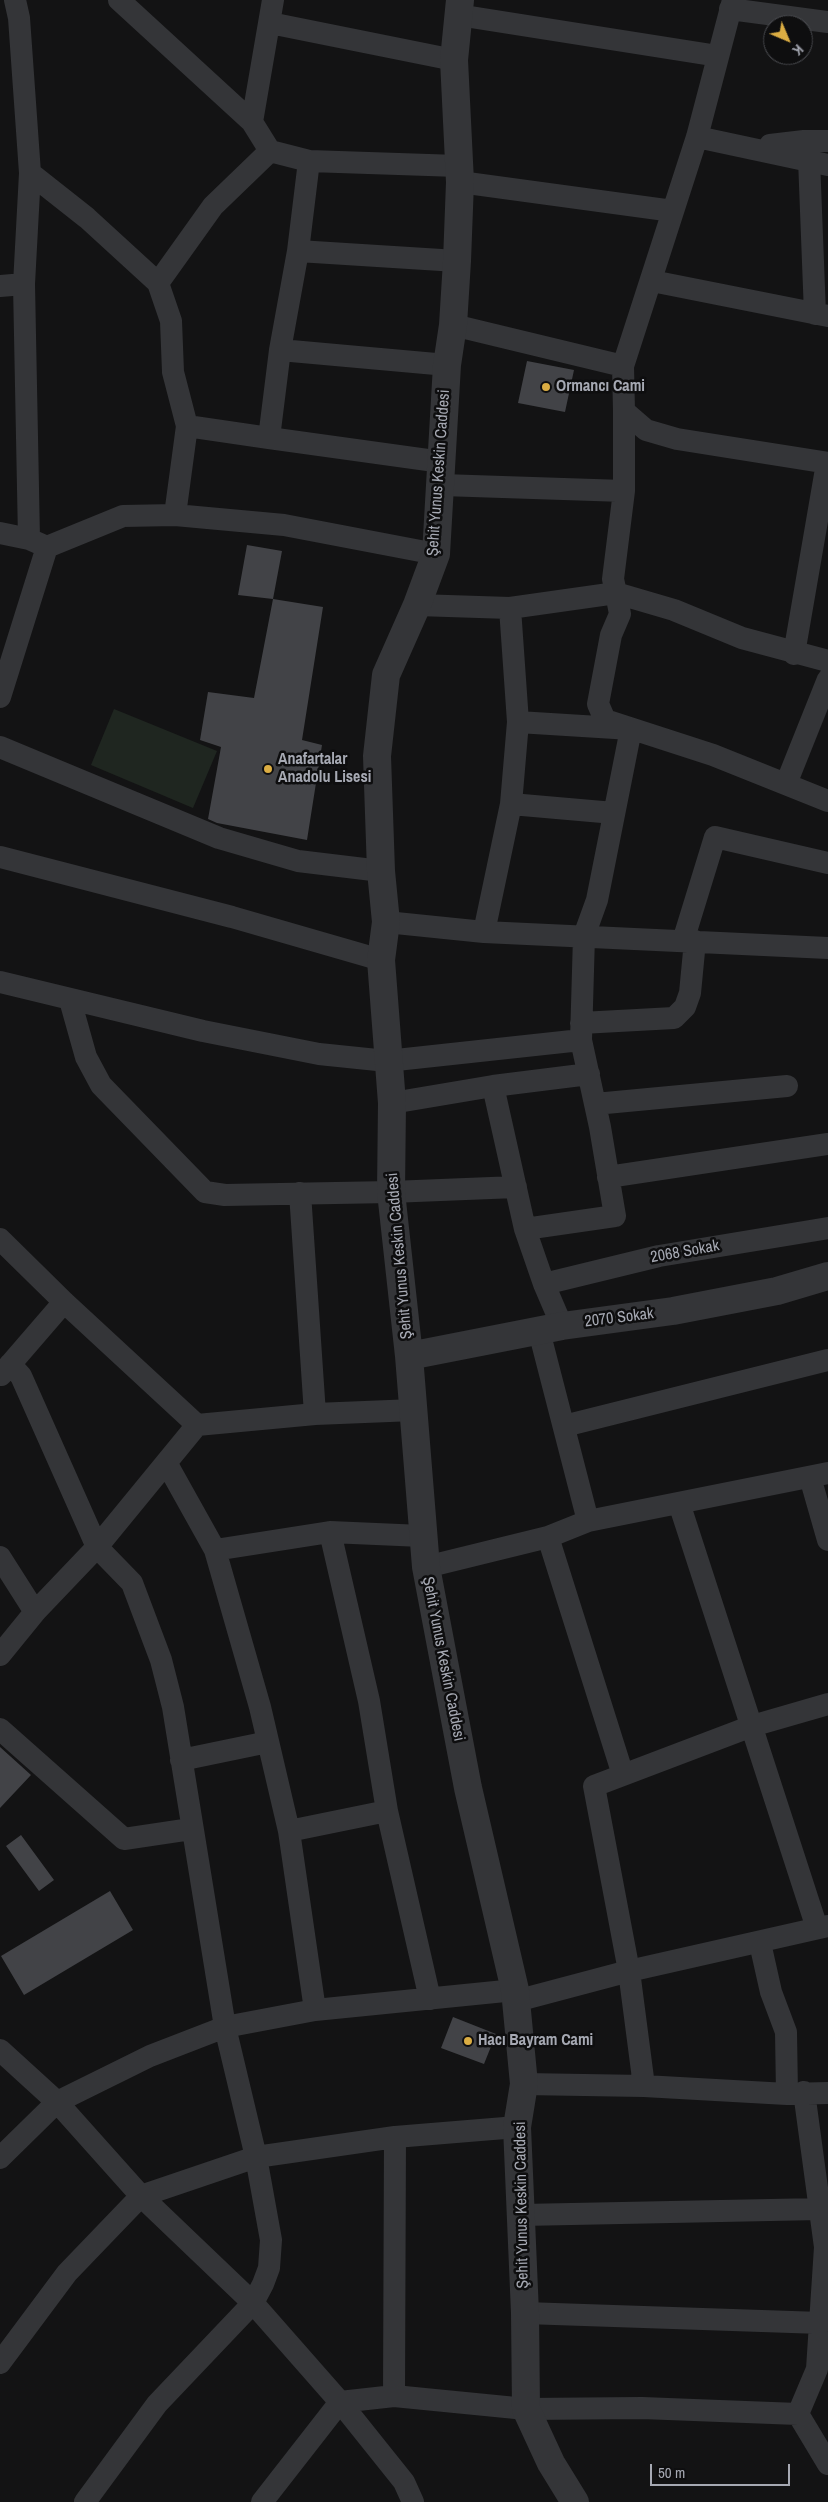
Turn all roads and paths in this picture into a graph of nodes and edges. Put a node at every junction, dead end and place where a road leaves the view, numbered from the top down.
1 (15, 0) edge
2 (119, 0) edge
3 (273, 0) edge
4 (732, 4) edge
5 (459, 7) edge
6 (828, 22) edge
7 (270, 23) junction
8 (718, 56) junction
9 (454, 60) junction
10 (252, 122) junction
11 (697, 137) junction
12 (828, 141) edge
13 (752, 148) junction
14 (270, 150) junction
15 (309, 161) junction
16 (819, 162) edge
17 (30, 173) junction
18 (459, 174) junction
19 (673, 211) junction
20 (298, 251) junction
21 (457, 262) junction
22 (652, 281) junction
23 (158, 283) junction
24 (24, 284) junction
25 (0, 286) edge
26 (821, 315) edge
27 (453, 325) junction
28 (280, 350) junction
29 (447, 365) junction
30 (623, 366) junction
31 (624, 411) junction
32 (187, 426) junction
33 (268, 438) junction
34 (828, 463) edge
35 (442, 474) junction
36 (624, 491) junction
37 (175, 515) junction
38 (0, 532) edge
39 (38, 543) junction
40 (436, 554) junction
41 (616, 593) junction
42 (417, 605) junction
43 (510, 608) junction
44 (794, 654) junction
45 (828, 661) edge
46 (828, 679) edge
47 (0, 697) edge
48 (518, 722) junction
49 (631, 729) junction
50 (0, 748) edge
51 (786, 784) junction
52 (828, 801) edge
53 (510, 804) junction
54 (614, 813) junction
55 (0, 857) edge
56 (828, 862) edge
57 (381, 871) junction
58 (386, 922) junction
59 (484, 932) junction
60 (584, 936) junction
61 (689, 941) junction
62 (828, 948) edge
63 (381, 960) junction
64 (0, 982) edge
65 (70, 1000) junction
66 (581, 1031) junction
67 (387, 1062) junction
68 (589, 1074) junction
69 (493, 1086) junction
70 (787, 1086) dead end
71 (392, 1103) junction
72 (595, 1104) junction
73 (828, 1144) edge
74 (608, 1177) junction
75 (516, 1187) junction
76 (300, 1192) junction
77 (391, 1192) junction
78 (828, 1228) edge
79 (525, 1229) junction
80 (0, 1239) edge
81 (828, 1276) edge
82 (544, 1284) junction
83 (64, 1302) junction
84 (551, 1328) junction
85 (409, 1356) junction
86 (828, 1360) edge
87 (5, 1370) edge
88 (414, 1410) junction
89 (315, 1414) junction
90 (197, 1425) junction
91 (564, 1426) junction
92 (167, 1464) junction
93 (819, 1475) edge
94 (679, 1504) junction
95 (588, 1522) junction
96 (330, 1532) junction
97 (422, 1536) junction
98 (548, 1537) junction
99 (828, 1540) edge
100 (97, 1547) junction
101 (215, 1550) junction
102 (0, 1557) edge
103 (426, 1567) junction
104 (35, 1612) junction
105 (0, 1655) edge
106 (828, 1704) edge
107 (752, 1726) junction
108 (0, 1730) edge
109 (268, 1742) junction
110 (181, 1760) junction
111 (623, 1775) junction
112 (387, 1811) junction
113 (192, 1830) junction
114 (289, 1830) junction
115 (823, 1927) edge
116 (760, 1943) junction
117 (629, 1971) junction
118 (515, 1996) junction
119 (430, 1999) junction
120 (315, 2010) junction
121 (225, 2027) junction
122 (0, 2050) edge
123 (524, 2084) junction
124 (644, 2086) junction
125 (795, 2093) junction
126 (828, 2093) edge
127 (57, 2102) junction
128 (517, 2127) junction
129 (395, 2137) junction
130 (256, 2156) junction
131 (0, 2158) edge
132 (140, 2196) junction
133 (820, 2209) junction
134 (522, 2215) junction
135 (826, 2247) edge
136 (252, 2303) junction
137 (525, 2313) junction
138 (821, 2323) junction
139 (0, 2363) edge
140 (822, 2370) edge
141 (394, 2396) junction
142 (340, 2402) junction
143 (526, 2409) junction
144 (798, 2414) junction
145 (828, 2464) edge
146 (86, 2502) edge
147 (262, 2502) edge
148 (413, 2502) edge
149 (575, 2502) edge

1 - 17 street
2 - 10 street
3 - 7 street
4 - 6 street
4 - 8 street
5 - 8 street
5 - 9 street, Şehit Yunus Keskin Caddesi
7 - 9 street
7 - 10 street
8 - 11 street
9 - 18 street, Şehit Yunus Keskin Caddesi
10 - 14 street
11 - 13 street
11 - 19 street
12 - 13 street
13 - 16 street
14 - 15 street
14 - 23 street
15 - 18 street
15 - 20 street
16 - 26 street
17 - 23 street
17 - 24 street
18 - 19 street
18 - 21 street, Şehit Yunus Keskin Caddesi
19 - 22 street
20 - 21 street
20 - 28 street
21 - 27 street, Şehit Yunus Keskin Caddesi
22 - 26 street
22 - 30 street
23 - 32 street
24 - 25 street
24 - 39 street
27 - 29 street, Şehit Yunus Keskin Caddesi
27 - 30 street
28 - 29 street
28 - 33 street
29 - 35 street, Şehit Yunus Keskin Caddesi
30 - 31 street
31 - 34 street
31 - 36 street
32 - 33 street
32 - 37 street
33 - 35 street
34 - 44 street
35 - 36 street
35 - 40 street, Şehit Yunus Keskin Caddesi
36 - 41 street
37 - 39 street
37 - 40 street
38 - 39 street
39 - 47 street
40 - 42 street, Şehit Yunus Keskin Caddesi
41 - 43 street
41 - 44 street
41 - 49 street
42 - 43 street
42 - 57 street, Şehit Yunus Keskin Caddesi
43 - 48 street
44 - 45 street
46 - 51 street
48 - 49 street
48 - 53 street
49 - 51 street
49 - 54 street
50 - 57 street
51 - 52 street
53 - 54 street
53 - 59 street
54 - 60 street
55 - 63 street
56 - 61 street
57 - 58 street, Şehit Yunus Keskin Caddesi
58 - 59 street
58 - 63 street, Şehit Yunus Keskin Caddesi
59 - 60 street
60 - 61 street
60 - 66 street
61 - 62 street
61 - 66 street
63 - 67 street, Şehit Yunus Keskin Caddesi
64 - 65 street
65 - 67 street
65 - 76 street
66 - 67 street
66 - 68 street
67 - 71 street, Şehit Yunus Keskin Caddesi
68 - 69 street
68 - 72 street
69 - 71 street
69 - 75 street
70 - 72 street
71 - 77 street, Şehit Yunus Keskin Caddesi
72 - 74 street
73 - 74 street
74 - 79 street
75 - 77 street
75 - 79 street
76 - 77 street
76 - 89 street
77 - 85 street, Şehit Yunus Keskin Caddesi
78 - 82 street, 2068 Sokak
79 - 82 street
80 - 83 street
81 - 84 street, 2070 Sokak
82 - 84 street
83 - 87 street
83 - 90 street
84 - 85 street, 2070 Sokak
84 - 91 street
85 - 88 street, Şehit Yunus Keskin Caddesi
86 - 91 street
87 - 100 street
88 - 89 street
88 - 97 street, Şehit Yunus Keskin Caddesi
89 - 90 street
90 - 92 street
91 - 95 street
92 - 100 street
92 - 101 street
93 - 94 street
93 - 99 street
94 - 95 street
94 - 107 street
95 - 98 street
96 - 97 street
96 - 101 street
96 - 112 street
97 - 103 street, Şehit Yunus Keskin Caddesi
98 - 103 street
98 - 111 street
100 - 104 street
100 - 110 street
101 - 109 street
102 - 104 street
103 - 118 street, Şehit Yunus Keskin Caddesi
104 - 105 street
106 - 107 street
107 - 111 street
107 - 115 street
108 - 113 street
109 - 110 street
109 - 114 street
110 - 113 street
111 - 117 street
112 - 114 street
112 - 119 street
113 - 121 street
114 - 120 street
115 - 116 street
116 - 117 street
116 - 125 street
117 - 118 street
117 - 124 street
118 - 119 street
118 - 123 street, Şehit Yunus Keskin Caddesi
119 - 120 street
120 - 121 street
121 - 127 street
121 - 130 street
122 - 127 street
123 - 124 street
123 - 128 street, Şehit Yunus Keskin Caddesi
124 - 125 street
125 - 126 street
125 - 133 street
127 - 131 street
127 - 132 street
128 - 129 street
128 - 134 street, Şehit Yunus Keskin Caddesi
129 - 130 street
129 - 141 street
130 - 132 street
130 - 136 street
132 - 136 street
132 - 139 street
133 - 134 street
133 - 135 street
134 - 137 street, Şehit Yunus Keskin Caddesi
135 - 138 street
136 - 142 street
136 - 146 street
137 - 138 street
137 - 143 street, Şehit Yunus Keskin Caddesi
138 - 140 street
140 - 144 street
141 - 142 street
141 - 143 street
142 - 147 street
142 - 148 street
143 - 144 street
143 - 149 street, Şehit Yunus Keskin Caddesi
144 - 145 street

